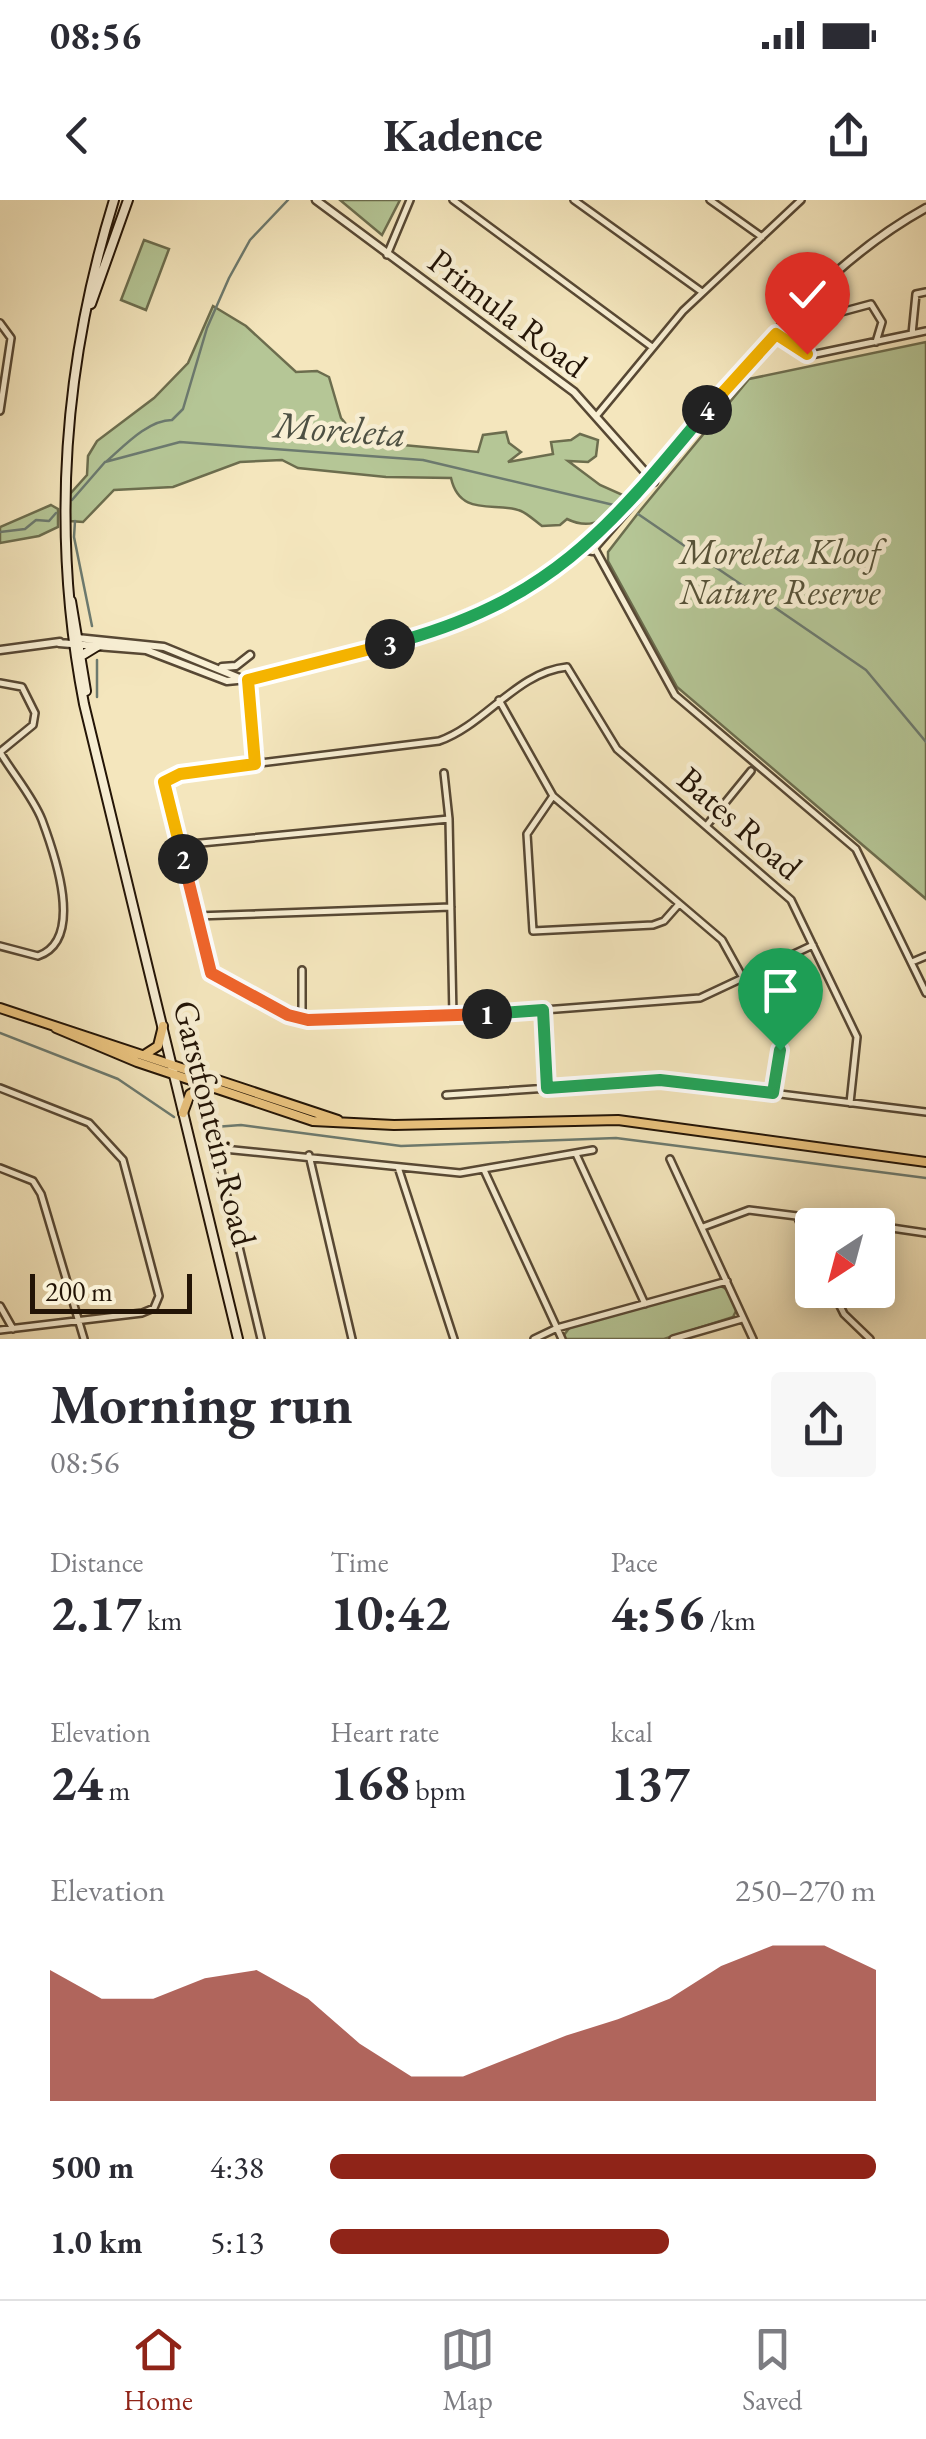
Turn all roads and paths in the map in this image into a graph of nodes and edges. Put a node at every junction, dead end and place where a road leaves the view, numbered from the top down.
1 (114, 200) edge
2 (128, 200) edge
3 (316, 200) edge
4 (410, 200) edge
5 (452, 200) edge
6 (574, 200) edge
7 (710, 200) edge
8 (801, 200) edge
9 (926, 208) edge
10 (762, 237) junction
11 (387, 255) junction
12 (702, 292) junction
13 (926, 292) edge
14 (86, 313) junction
15 (819, 318) dead end
16 (0, 323) edge
17 (926, 331) edge
18 (776, 334) junction
19 (912, 334) junction
20 (876, 342) junction
21 (652, 347) junction
22 (0, 411) edge
23 (598, 414) junction
24 (652, 480) junction
25 (591, 548) junction
26 (75, 642) junction
27 (99, 645) junction
28 (0, 650) edge
29 (81, 656) junction
30 (250, 656) dead end
31 (211, 666) junction
32 (246, 679) junction
33 (0, 683) edge
34 (499, 700) junction
35 (96, 744) junction
36 (0, 752) edge
37 (257, 764) junction
38 (750, 771) dead end
39 (444, 773) dead end
40 (553, 796) junction
41 (449, 819) junction
42 (706, 824) junction
43 (180, 845) junction
44 (680, 904) junction
45 (450, 907) junction
46 (196, 916) junction
47 (813, 945) junction
48 (0, 946) edge
49 (926, 956) edge
50 (912, 962) junction
51 (302, 970) dead end
52 (742, 978) junction
53 (926, 993) edge
54 (0, 1008) edge
55 (543, 1010) junction
56 (453, 1017) junction
57 (302, 1019) junction
58 (164, 1026) junction
59 (56, 1028) junction
60 (780, 1050) dead end
61 (140, 1056) junction
62 (174, 1071) junction
63 (206, 1087) junction
64 (0, 1088) edge
65 (547, 1088) junction
66 (773, 1093) junction
67 (446, 1094) dead end
68 (850, 1104) junction
69 (926, 1112) edge
70 (184, 1113) junction
71 (342, 1121) junction
72 (593, 1150) dead end
73 (576, 1154) junction
74 (309, 1155) junction
75 (926, 1159) edge
76 (670, 1160) dead end
77 (398, 1167) junction
78 (0, 1168) edge
79 (484, 1170) junction
80 (795, 1216) edge
81 (703, 1226) junction
82 (895, 1228) edge
83 (926, 1233) edge
84 (727, 1281) junction
85 (645, 1304) junction
86 (0, 1306) edge
87 (841, 1308) edge
88 (743, 1318) junction
89 (81, 1320) junction
90 (13, 1328) junction
91 (557, 1328) junction
92 (0, 1330) edge
93 (84, 1339) edge
94 (238, 1339) edge
95 (261, 1339) edge
96 (352, 1339) edge
97 (454, 1339) edge
98 (534, 1339) edge
99 (562, 1339) edge
100 (673, 1339) edge
101 (754, 1339) edge
102 (870, 1339) edge

1 - 14 main road, Garstfontein Road
2 - 14 main road, Garstfontein Road
3 - 11 street, Primula Road
4 - 11 street
5 - 21 street
6 - 12 street
7 - 10 street
8 - 10 street
9 - 18 street
10 - 12 street
11 - 23 street, Primula Road
12 - 21 street
13 - 19 street
14 - 26 main road, Garstfontein Road
15 - 20 street
16 - 22 street
17 - 19 street
18 - 20 street
18 - 24 street
19 - 20 street
21 - 23 street
23 - 24 street, Primula Road
24 - 25 street
25 - 32 street
25 - 50 street
26 - 27 street
26 - 28 street
26 - 29 main road, Garstfontein Road
26 - 31 street
26 - 35 main road, Garstfontein Road
27 - 29 main road
27 - 32 street
29 - 35 main road, Garstfontein Road
30 - 31 street
31 - 32 street
32 - 37 street
33 - 36 street
34 - 37 street
34 - 40 street
34 - 42 street, Bates Road
35 - 58 main road, Garstfontein Road
36 - 48 street
37 - 43 street
38 - 42 street
39 - 41 street
40 - 44 street
40 - 44 street
41 - 43 street
41 - 45 street
42 - 47 street, Bates Road
43 - 46 street
44 - 52 street
45 - 46 street
45 - 56 street
46 - 57 street
47 - 52 street
47 - 68 street, Bates Road
49 - 50 street
50 - 53 street
51 - 57 street
52 - 55 street
54 - 59 main road
55 - 56 street
55 - 65 street
56 - 57 street
58 - 61 main road
58 - 62 main road, Garstfontein Road
59 - 61 main road
59 - 62 main road
60 - 66 street
61 - 62 main road
62 - 63 main road
62 - 70 main road, Garstfontein Road
62 - 71 main road
63 - 70 main road
63 - 71 main road
64 - 89 street
65 - 66 street
65 - 67 street
66 - 68 street
68 - 69 street
70 - 94 main road, Garstfontein Road
71 - 75 main road
72 - 73 street
73 - 79 street
73 - 85 street
74 - 77 street
74 - 95 street
74 - 96 street
76 - 81 street
77 - 79 street
77 - 97 street
78 - 89 street
79 - 91 street
80 - 81 street
81 - 84 street
82 - 83 street
84 - 85 street
84 - 88 street
85 - 91 street
86 - 90 street
87 - 102 street
88 - 100 street
88 - 101 street
89 - 90 street
89 - 93 street
90 - 92 street
91 - 98 street
91 - 99 street

